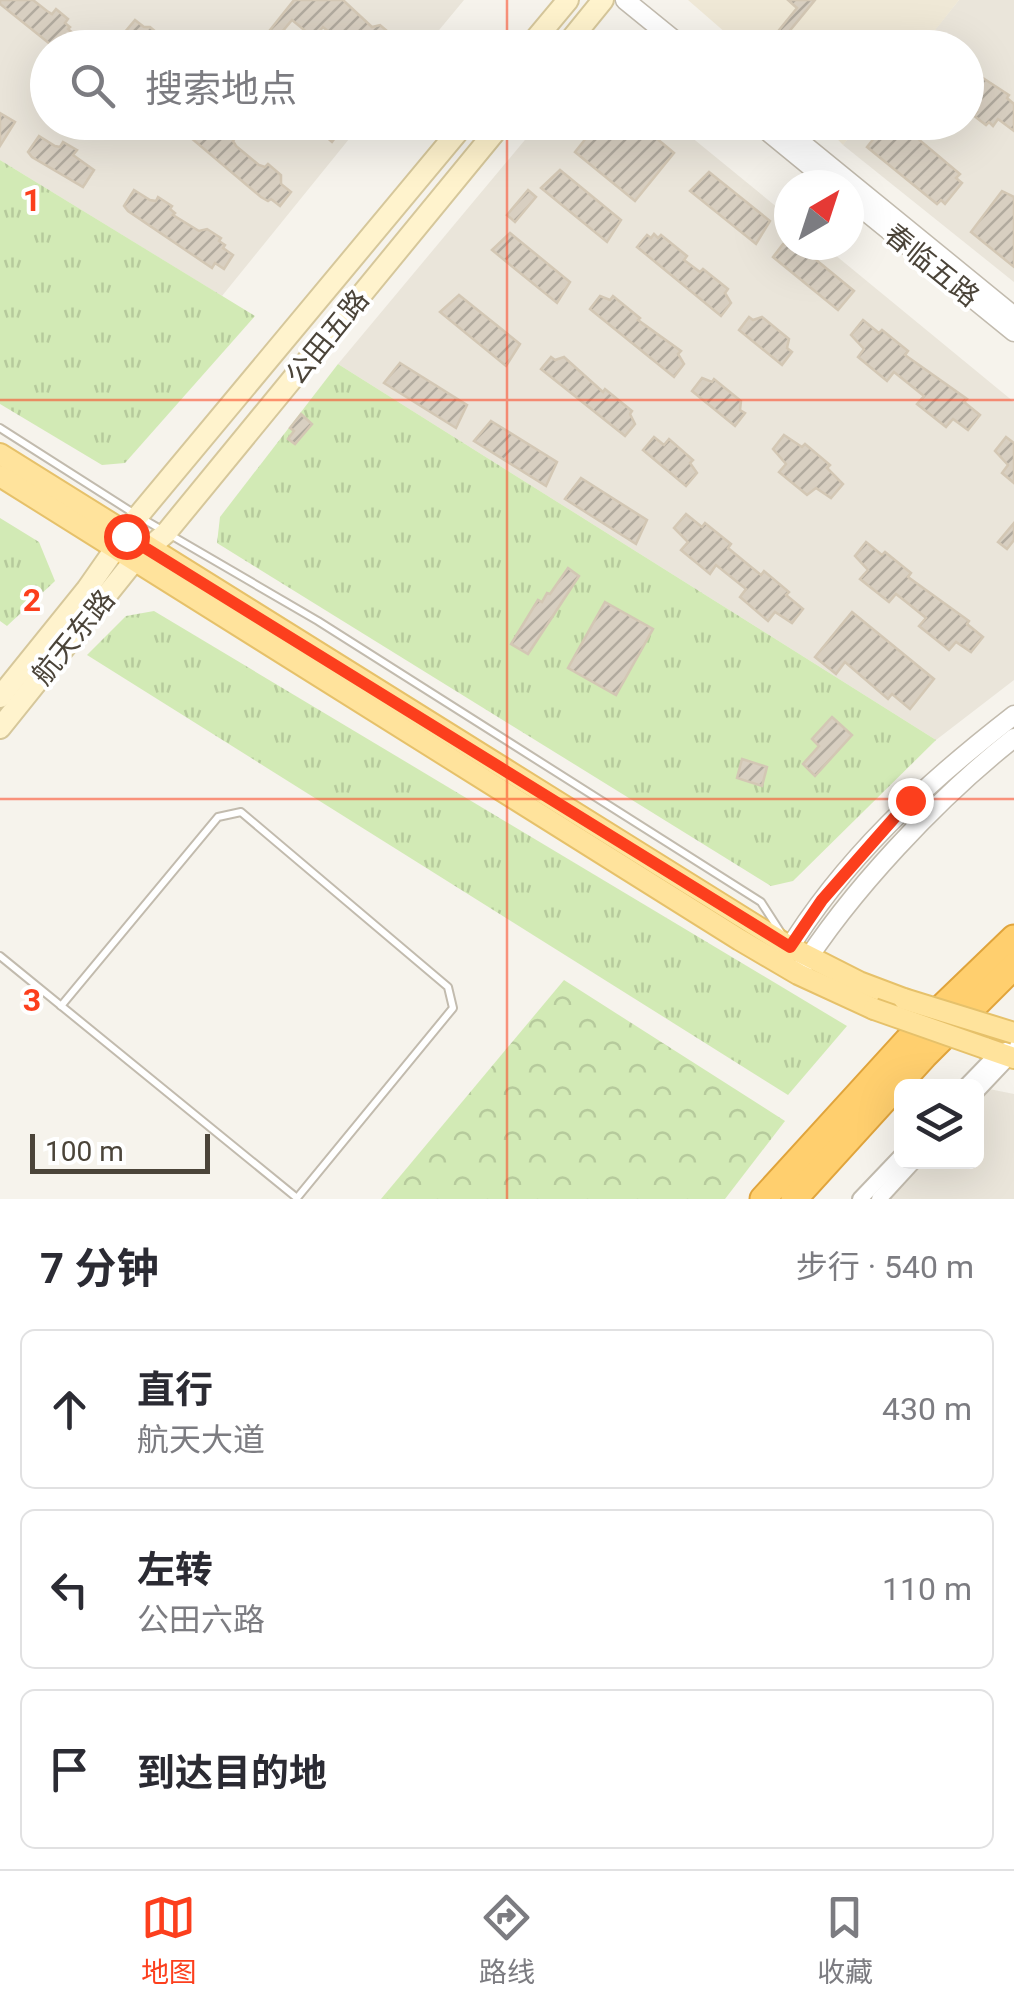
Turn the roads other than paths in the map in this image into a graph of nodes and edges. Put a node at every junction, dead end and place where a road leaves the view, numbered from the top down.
1 (568, 0) edge
2 (604, 0) edge
3 (625, 0) edge
4 (543, 30) edge
5 (579, 30) edge
6 (642, 30) edge
7 (662, 30) edge
8 (451, 140) edge
9 (488, 140) edge
10 (778, 140) edge
11 (798, 140) edge
12 (815, 170) edge
13 (864, 210) edge
14 (1014, 316) edge
15 (1014, 332) edge
16 (0, 428) edge
17 (0, 454) edge
18 (0, 476) edge
19 (138, 516) junction
20 (166, 532) junction
21 (121, 542) junction
22 (141, 555) junction
23 (0, 696) edge
24 (1014, 715) edge
25 (0, 728) edge
26 (1014, 738) edge
27 (1014, 938) edge
28 (0, 956) edge
29 (794, 960) junction
30 (1014, 966) edge
31 (61, 1006) junction
32 (1014, 1033) edge
33 (1007, 1054) edge
34 (975, 1079) edge
35 (984, 1082) edge
36 (894, 1163) edge
37 (907, 1169) edge
38 (297, 1199) edge
39 (762, 1199) edge
40 (794, 1199) edge
41 (860, 1199) edge
42 (879, 1199) edge

1 - 4 main road
2 - 5 main road
2 - 6 street
3 - 7 street
8 - 19 main road, 公田五路
9 - 20 main road, 公田五路
10 - 12 street
11 - 14 street, 春临五路
13 - 15 street, 春临五路
16 - 19 lane
17 - 21 main road
18 - 21 main road
19 - 20 lane
19 - 21 main road, 公田五路
20 - 22 main road, 公田五路
20 - 29 lane
21 - 22 main road
21 - 23 main road, 航天东路
22 - 25 main road, 航天东路
22 - 29 main road
24 - 29 street
26 - 29 street
27 - 39 highway
28 - 31 lane
29 - 32 main road, bridge
29 - 33 main road, bridge
30 - 40 highway
31 - 38 lane
31 - 38 lane
33 - 34 street
33 - 35 street
36 - 41 street
37 - 42 street

